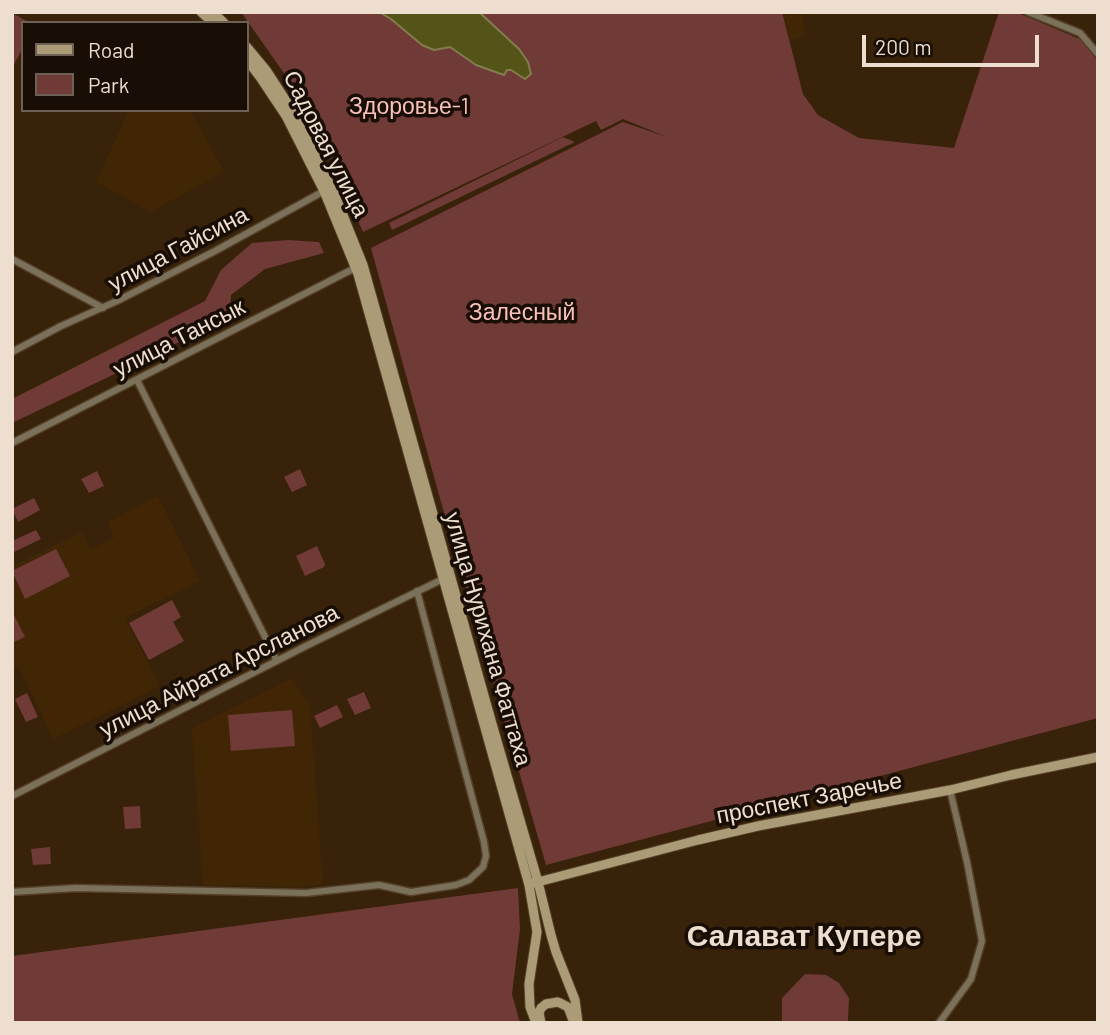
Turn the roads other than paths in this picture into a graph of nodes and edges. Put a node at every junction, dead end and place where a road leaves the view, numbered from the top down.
1 (1028, 12) edge
2 (248, 48) edge
3 (1098, 54) edge
4 (248, 61) edge
5 (324, 191) junction
6 (12, 259) edge
7 (359, 266) junction
8 (103, 309) junction
9 (12, 352) edge
10 (137, 380) junction
11 (12, 443) edge
12 (447, 577) junction
13 (417, 591) junction
14 (277, 661) junction
15 (1098, 757) edge
16 (950, 790) junction
17 (12, 796) edge
18 (533, 883) junction
19 (12, 892) edge
20 (538, 1023) edge
21 (576, 1023) edge
22 (939, 1023) edge

1 - 3 street
2 - 7 street, Садовая улица
4 - 5 street, Садовая улица
5 - 7 street, Садовая улица
5 - 8 street, улица Гайсина
6 - 8 street, улица Гайсина
7 - 10 street, улица Тансык
7 - 12 street, улица Нурихана Фаттаха
8 - 9 street
10 - 11 street, улица Тансык
10 - 14 street
12 - 13 street, улица Айрата Арсланова
12 - 18 street, улица Нурихана Фаттаха
13 - 14 street, улица Айрата Арсланова
13 - 19 street
14 - 17 street, улица Айрата Арсланова
15 - 16 street, проспект Заречье
16 - 18 street, проспект Заречье
16 - 22 street
18 - 20 street, улица Нурихана Фаттаха
18 - 21 street, улица Нурихана Фаттаха
20 - 21 street

